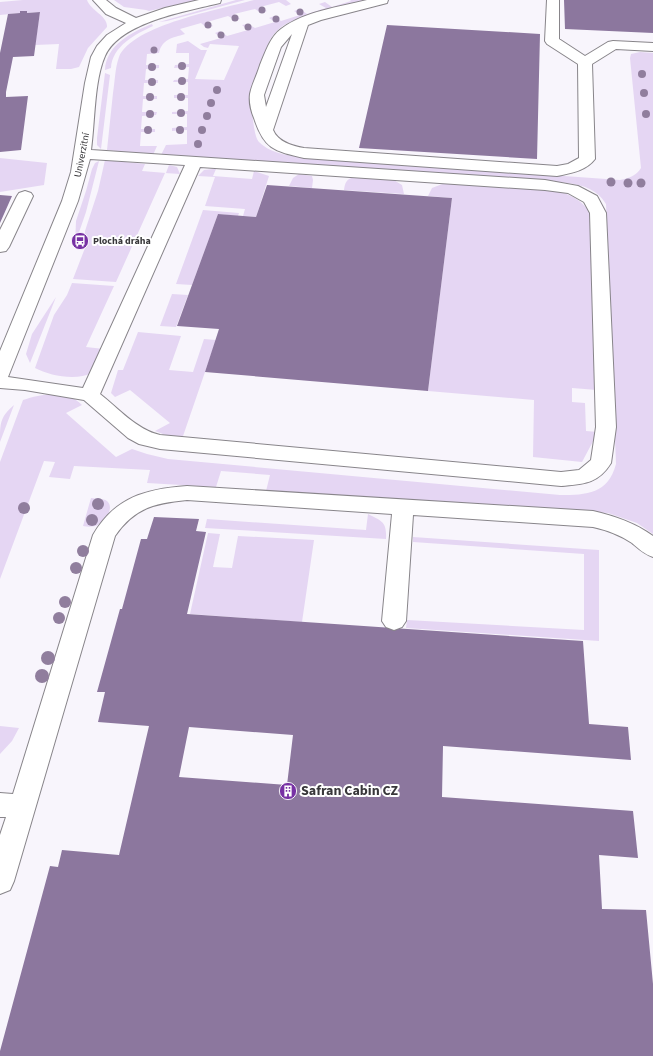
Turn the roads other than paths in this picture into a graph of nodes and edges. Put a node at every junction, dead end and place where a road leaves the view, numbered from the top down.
1 (99, 0) edge
2 (215, 0) edge
3 (382, 0) edge
4 (539, 0) edge
5 (552, 0) edge
6 (136, 23) junction
7 (302, 23) junction
8 (653, 47) edge
9 (585, 62) junction
10 (265, 130) junction
11 (83, 154) junction
12 (194, 162) junction
13 (25, 196) dead end
14 (0, 247) edge
15 (0, 374) edge
16 (0, 382) edge
17 (90, 395) junction
18 (403, 507) junction
19 (653, 549) edge
20 (394, 622) dead end
21 (11, 805) edge
22 (0, 880) edge

1 - 6 street
2 - 6 street, Univerzitní
3 - 7 street
4 - 5 street
5 - 9 street
6 - 11 street, Univerzitní
7 - 10 street
7 - 10 street
8 - 9 street
9 - 10 street
11 - 12 street
11 - 15 street, Univerzitní
12 - 17 street
12 - 17 street
13 - 14 street
16 - 17 street
18 - 19 street
18 - 20 street
18 - 21 street
21 - 22 street

